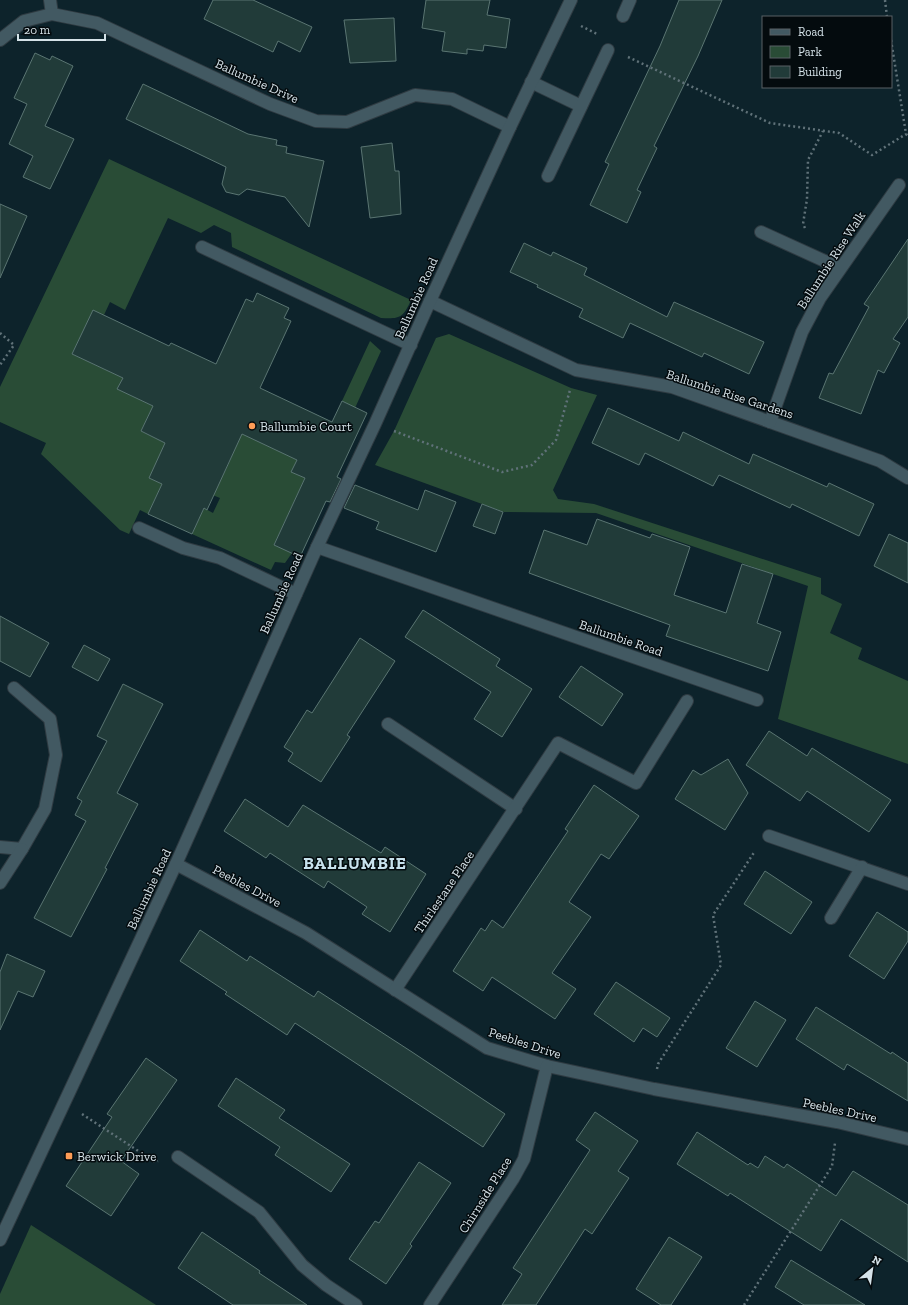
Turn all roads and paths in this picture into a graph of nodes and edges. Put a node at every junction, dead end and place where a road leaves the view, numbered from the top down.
1 (50, 0) edge
2 (571, 0) edge
3 (630, 0) edge
4 (884, 0) edge
5 (52, 14) junction
6 (622, 16) dead end
7 (887, 16) edge
8 (563, 18) junction
9 (599, 35) dead end
10 (0, 40) edge
11 (892, 46) edge
12 (608, 50) dead end
13 (626, 54) dead end
14 (531, 82) junction
15 (581, 106) junction
16 (510, 127) junction
17 (823, 131) junction
18 (907, 135) edge
19 (548, 176) dead end
20 (899, 185) dead end
21 (807, 231) dead end
22 (761, 232) dead end
23 (202, 247) dead end
24 (840, 268) junction
25 (430, 301) junction
26 (0, 333) edge
27 (411, 345) junction
28 (0, 366) edge
29 (576, 370) junction
30 (770, 422) junction
31 (375, 424) junction
32 (908, 478) edge
33 (139, 528) dead end
34 (317, 547) junction
35 (296, 594) junction
36 (14, 688) dead end
37 (757, 700) dead end
38 (687, 701) dead end
39 (388, 724) dead end
40 (516, 809) junction
41 (769, 836) joint
42 (0, 848) edge
43 (22, 849) junction
44 (176, 864) junction
45 (862, 867) junction
46 (0, 883) edge
47 (908, 884) edge
48 (831, 918) dead end
49 (395, 990) junction
50 (547, 1066) junction
51 (654, 1089) junction
52 (65, 1103) junction
53 (837, 1122) junction
54 (908, 1139) edge
55 (178, 1156) joint
56 (0, 1240) edge
57 (356, 1305) edge
58 (430, 1305) edge
59 (744, 1305) edge

1 - 5 street
2 - 8 street, Ballumbie Road
3 - 6 street
4 - 7 path
5 - 10 street, Ballumbie Drive
5 - 16 street, Ballumbie Drive
8 - 9 path
8 - 14 street, Ballumbie Road
11 - 18 path
12 - 15 street
13 - 17 path
14 - 15 street
14 - 16 street, Ballumbie Road
15 - 19 street
16 - 25 street, Ballumbie Road
17 - 18 path
17 - 21 path
20 - 24 street, Ballumbie Rise Walk
22 - 24 street
23 - 27 street
24 - 30 street, Ballumbie Rise Walk
25 - 27 street, Ballumbie Road
25 - 29 street, Ballumbie Rise Gardens
26 - 28 path
27 - 31 street, Ballumbie Road
29 - 30 street, Ballumbie Rise Gardens
29 - 31 path
30 - 32 street, Ballumbie Rise Gardens
31 - 34 street, Ballumbie Road
33 - 35 street
34 - 35 street, Ballumbie Road
34 - 37 street, Ballumbie Road
35 - 44 street, Ballumbie Road
36 - 43 street
38 - 40 street, Thirlestane Place
39 - 40 street
40 - 49 street, Thirlestane Place
41 - 45 street
41 - 51 path
42 - 43 street
43 - 46 street
44 - 49 street, Peebles Drive
44 - 52 street, Ballumbie Road
45 - 47 street
45 - 48 street
49 - 50 street, Peebles Drive
50 - 51 street, Peebles Drive
50 - 58 street, Chirnside Place
51 - 53 street, Peebles Drive
52 - 55 path
52 - 56 street, Ballumbie Road
53 - 54 street, Peebles Drive
53 - 59 path
55 - 57 street

